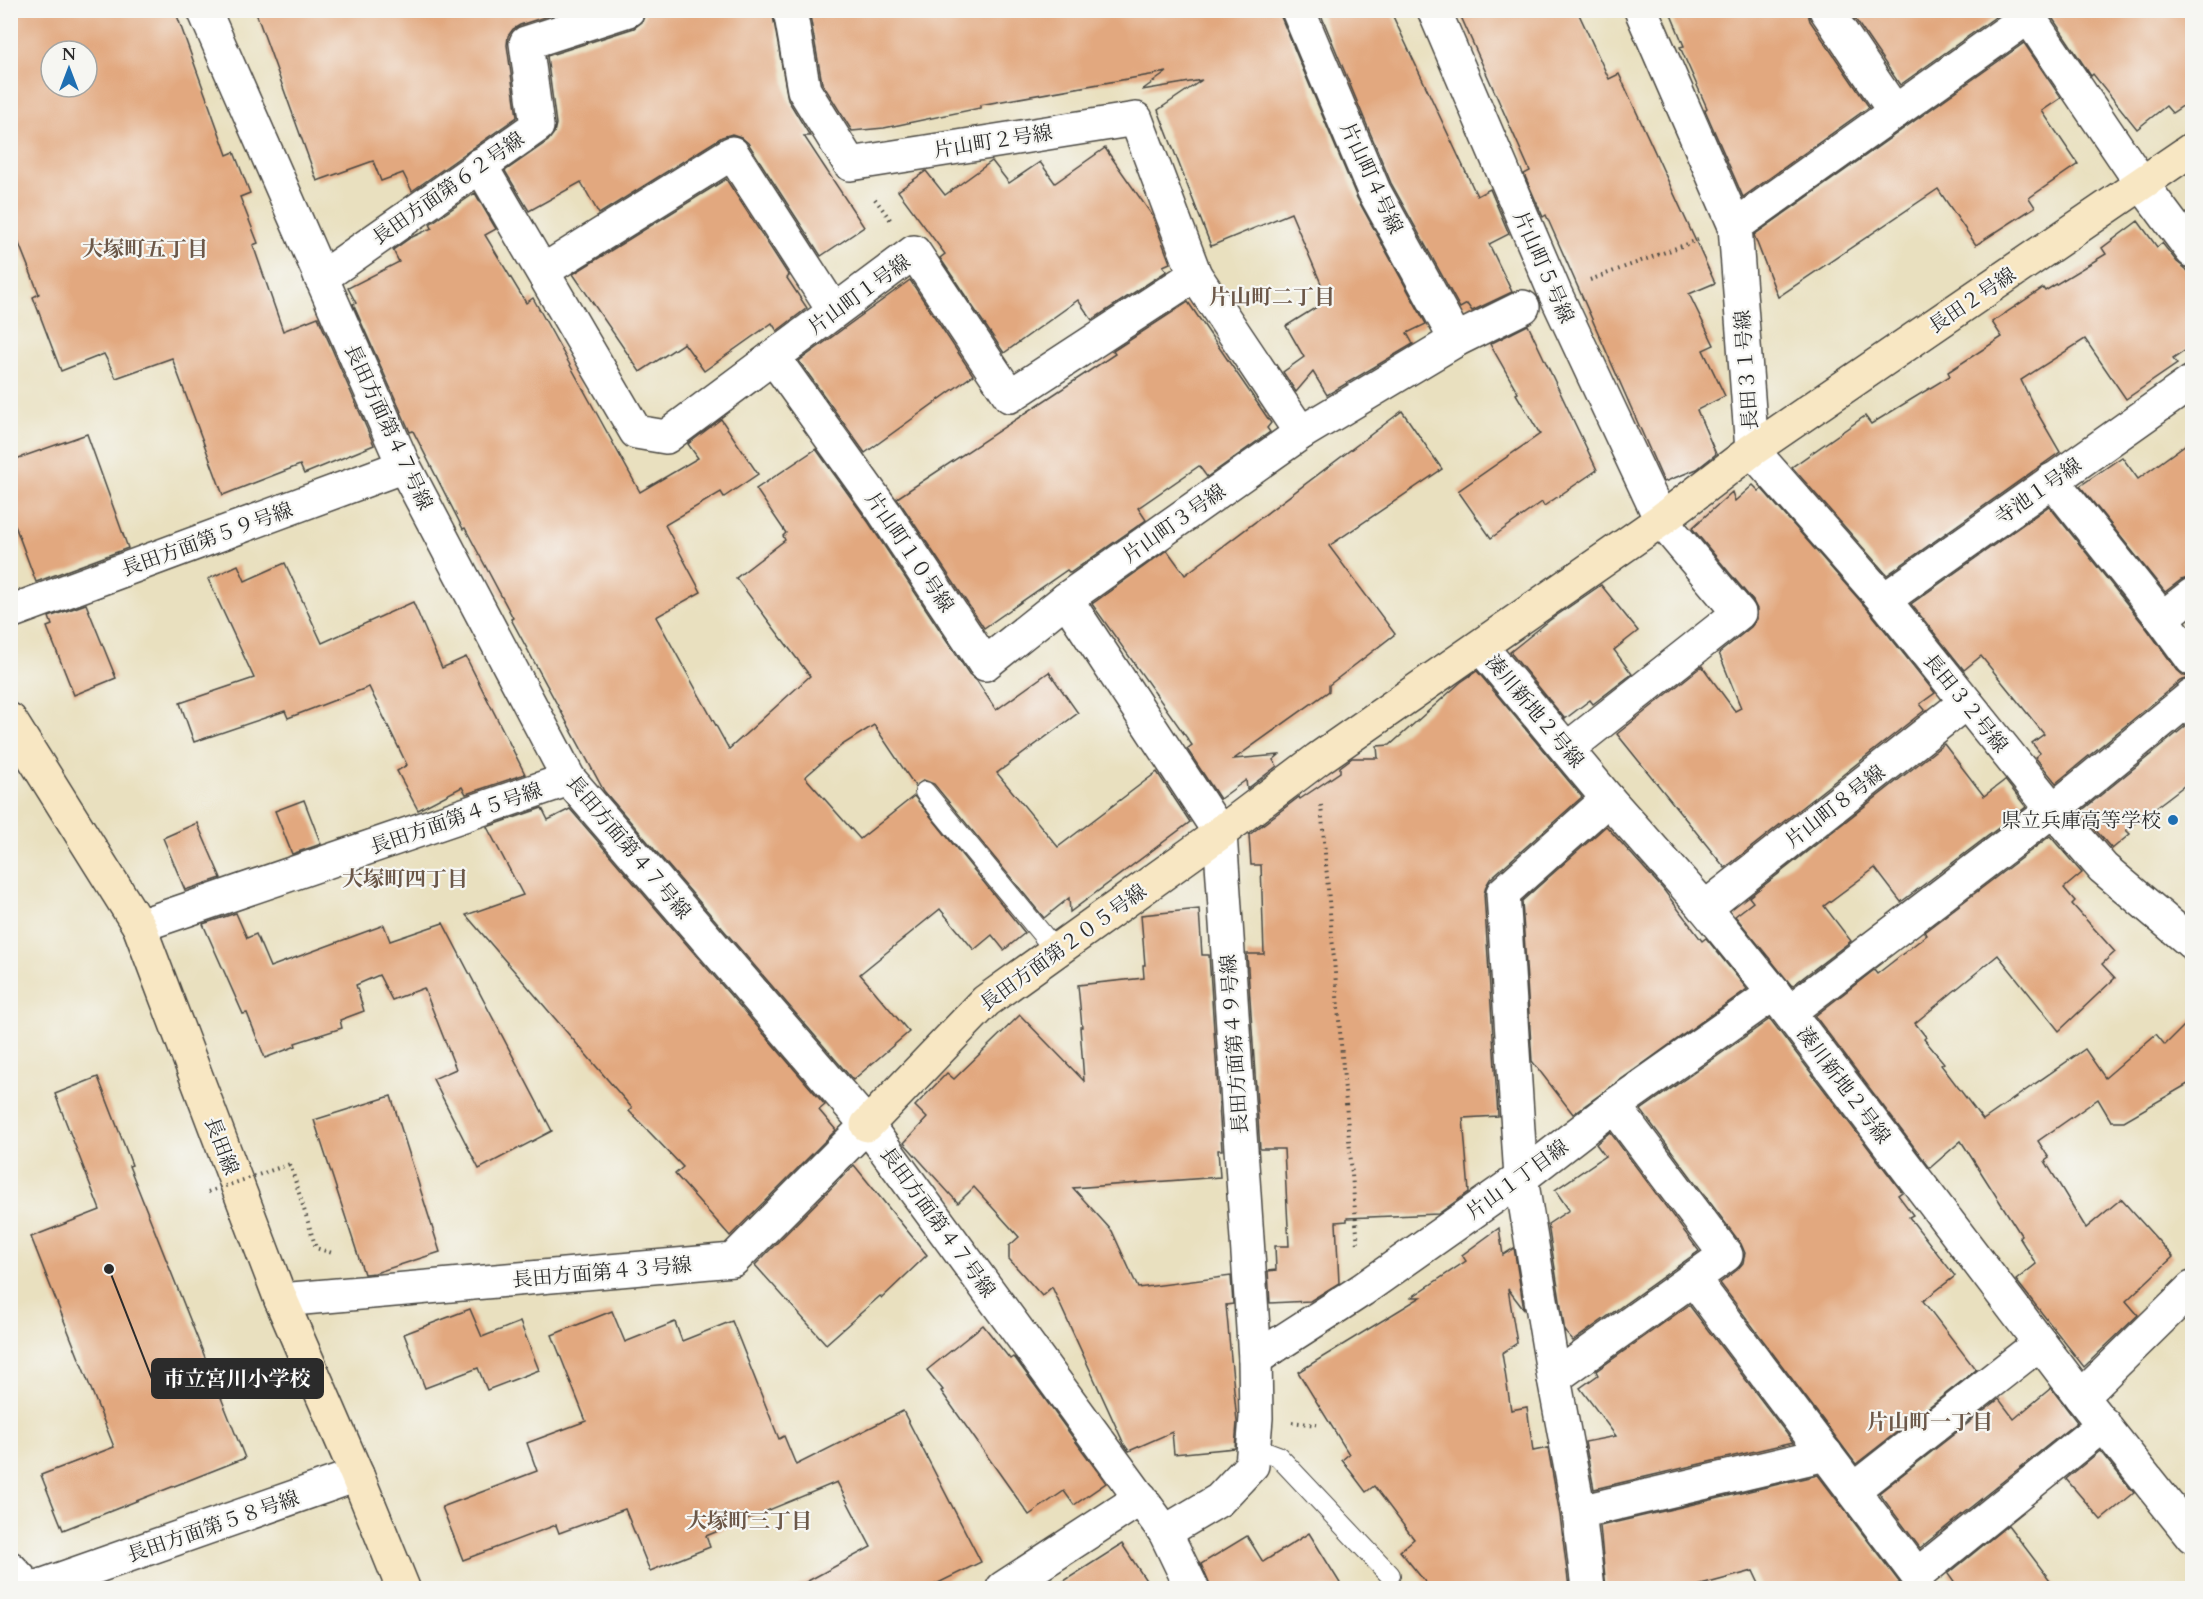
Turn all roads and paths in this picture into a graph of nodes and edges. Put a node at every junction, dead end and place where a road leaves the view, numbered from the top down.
1 (204, 10) edge
2 (628, 10) edge
3 (790, 10) edge
4 (1298, 10) edge
5 (1434, 10) edge
6 (1641, 10) edge
7 (1826, 10) edge
8 (2026, 14) edge
9 (1895, 112) junction
10 (2193, 149) edge
11 (850, 164) junction
12 (480, 165) junction
13 (2142, 184) junction
14 (1736, 226) junction
15 (2193, 251) edge
16 (914, 252) junction
17 (543, 271) junction
18 (1195, 274) junction
19 (321, 278) junction
20 (1555, 293) junction
21 (1522, 307) dead end
22 (834, 311) junction
23 (1456, 340) junction
24 (773, 357) junction
25 (2193, 382) edge
26 (1300, 433) junction
27 (1752, 450) junction
28 (404, 466) junction
29 (2052, 480) junction
30 (1661, 520) junction
31 (2193, 595) edge
32 (1066, 599) junction
33 (1884, 600) junction
34 (10, 612) edge
35 (2162, 618) junction
36 (1481, 647) junction
37 (2193, 659) edge
38 (2193, 696) edge
39 (1965, 703) junction
40 (10, 720) edge
41 (1567, 749) junction
42 (1318, 759) junction
43 (568, 779) junction
44 (924, 792) dead end
45 (1608, 799) junction
46 (2052, 810) junction
47 (1220, 833) junction
48 (1705, 908) junction
49 (139, 926) junction
50 (2193, 943) edge
51 (1056, 951) junction
52 (1781, 1003) junction
53 (1614, 1107) junction
54 (867, 1125) junction
55 (1521, 1178) junction
56 (208, 1192) dead end
57 (332, 1253) dead end
58 (1694, 1280) junction
59 (2193, 1288) edge
60 (1362, 1290) junction
61 (281, 1300) junction
62 (2040, 1343) junction
63 (1255, 1359) junction
64 (1554, 1378) junction
65 (2080, 1397) junction
66 (2104, 1424) junction
67 (1254, 1447) junction
68 (1826, 1454) junction
69 (357, 1475) junction
70 (1853, 1490) junction
71 (1141, 1498) junction
72 (1579, 1512) junction
73 (1165, 1532) junction
74 (2193, 1536) edge
75 (10, 1568) edge
76 (1390, 1575) dead end
77 (29, 1588) edge
78 (35, 1588) edge
79 (403, 1588) edge
80 (1003, 1588) edge
81 (1192, 1588) edge
82 (1588, 1588) edge

1 - 19 street, 長田方面第４７号線
2 - 12 street, 長田方面第６２号線
3 - 11 street
4 - 23 street, 片山町４号線
5 - 20 street, 片山町５号線
6 - 14 street, 長田３１号線
7 - 9 street
8 - 9 street
8 - 13 street
9 - 14 street
10 - 13 street, 長田２号線
11 - 16 path
11 - 18 street, 片山町２号線
12 - 17 street, 片山町１号線
12 - 19 street, 長田方面第６２号線
13 - 15 street
13 - 27 street, 長田２号線
14 - 20 path
14 - 27 street, 長田３１号線
16 - 18 street, 片山町１号線
16 - 22 street, 片山町１号線
17 - 22 street
17 - 24 street, 片山町１号線
18 - 26 street
19 - 28 street, 長田方面第４７号線
20 - 30 street, 片山町５号線
21 - 23 street, 片山町３号線
22 - 24 street, 片山町１号線
23 - 26 street, 片山町３号線
24 - 32 street, 片山町１０号線
25 - 29 street, 寺池１号線
26 - 32 street, 片山町３号線
27 - 30 street, 長田３１号線
27 - 33 street, 長田３２号線
28 - 34 street, 長田方面第５９号線
28 - 43 street, 長田方面第４７号線
29 - 33 street, 寺池１号線
29 - 35 street
30 - 36 street, 長田３１号線
30 - 41 street, 片山町５号線
31 - 35 street
32 - 47 street
33 - 39 street, 長田３２号線
35 - 37 street
36 - 41 street, 湊川新地２号線
36 - 42 street
38 - 46 street, 片山１丁目線
39 - 46 street, 長田３２号線
39 - 48 street, 片山町８号線
40 - 49 street, 長田線
41 - 45 street, 湊川新地２号線
42 - 47 street
42 - 60 path
43 - 49 street, 長田方面第４５号線
43 - 54 street, 長田方面第４７号線
44 - 51 lane
45 - 48 street, 湊川新地２号線
45 - 55 street
46 - 50 street, 長田３２号線
46 - 52 street, 片山１丁目線
47 - 51 street, 長田方面第２０５号線
47 - 63 street, 長田方面第４９号線
48 - 52 street, 湊川新地２号線
49 - 61 street, 長田線
51 - 54 street, 長田方面第２０５号線
52 - 53 street, 片山１丁目線
52 - 62 street, 湊川新地２号線
53 - 55 street, 片山１丁目線
53 - 58 street
54 - 61 street, 長田方面第４３号線
54 - 71 street, 長田方面第４７号線
55 - 60 street, 片山１丁目線
55 - 64 street
56 - 57 path, bridge
58 - 64 street
58 - 68 street
59 - 65 street
60 - 63 street, 片山１丁目線
61 - 69 street, 長田線
62 - 65 street, 湊川新地２号線
62 - 70 street
63 - 67 street, 長田方面第４９号線
64 - 72 street
65 - 66 street, 湊川新地２号線
66 - 70 street
66 - 74 street, 湊川新地２号線
67 - 73 street, 長田方面第４９号線
67 - 76 lane
68 - 70 street
68 - 72 street
69 - 78 street, 長田方面第５８号線
69 - 79 street, 長田線
71 - 73 street, 長田方面第４７号線
71 - 80 street
72 - 82 street
73 - 81 street, 長田方面第４７号線
75 - 77 street

